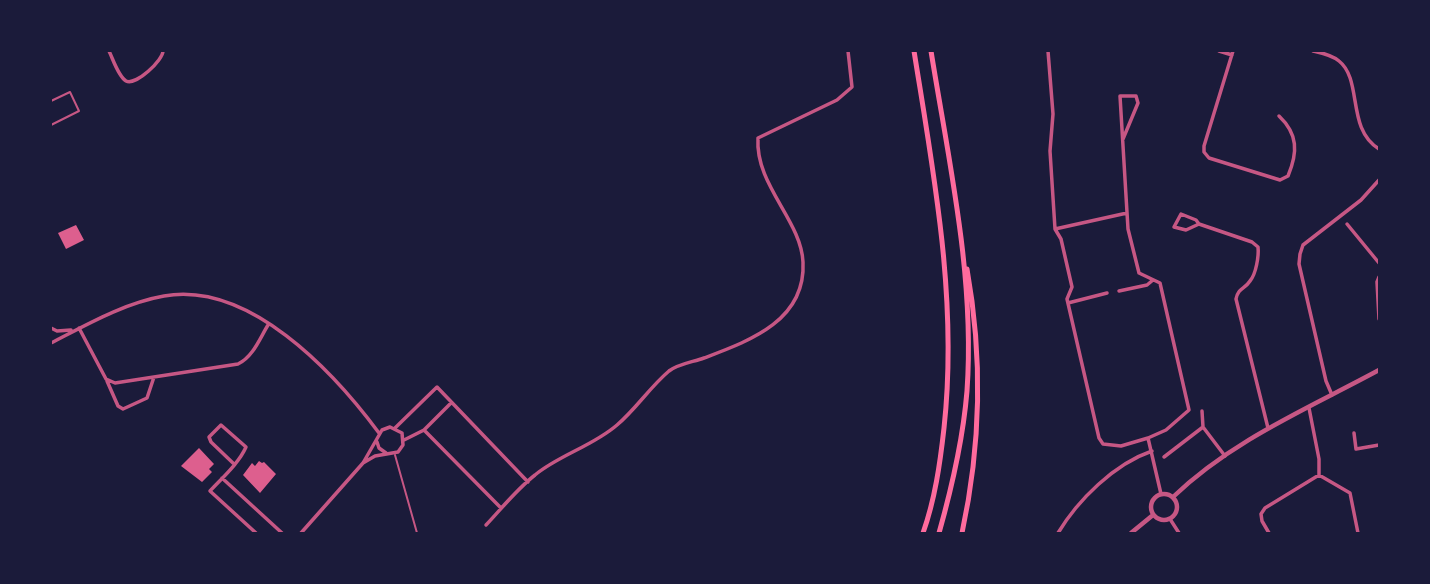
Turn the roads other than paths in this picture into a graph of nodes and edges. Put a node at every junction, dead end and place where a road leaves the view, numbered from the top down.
1 (109, 51) edge
2 (163, 51) edge
3 (848, 51) edge
4 (914, 51) edge
5 (931, 51) edge
6 (1048, 51) edge
7 (1219, 51) edge
8 (1314, 51) edge
9 (1232, 53) edge
10 (51, 101) edge
11 (1279, 116) dead end
12 (51, 125) edge
13 (1123, 139) junction
14 (1379, 149) edge
15 (1379, 180) edge
16 (1127, 213) junction
17 (1347, 224) dead end
18 (1199, 225) junction
19 (959, 226) junction
20 (1055, 229) junction
21 (1379, 263) edge
22 (1379, 277) edge
23 (1153, 280) junction
24 (1119, 290) dead end
25 (1107, 293) dead end
26 (1068, 303) junction
27 (1379, 319) edge
28 (269, 324) junction
29 (51, 328) edge
30 (79, 328) junction
31 (73, 330) junction
32 (51, 343) edge
33 (1379, 370) edge
34 (155, 377) junction
35 (106, 379) junction
36 (1332, 396) junction
37 (451, 402) junction
38 (1309, 408) junction
39 (1202, 411) dead end
40 (1203, 427) junction
41 (395, 428) junction
42 (1268, 428) junction
43 (424, 430) junction
44 (379, 433) junction
45 (1354, 433) dead end
46 (1148, 438) junction
47 (404, 440) junction
48 (377, 442) junction
49 (1379, 445) edge
50 (1152, 451) junction
51 (387, 454) junction
52 (394, 454) junction
53 (1225, 456) junction
54 (1164, 457) dead end
55 (363, 463) junction
56 (234, 464) junction
57 (1319, 475) junction
58 (222, 478) junction
59 (528, 482) junction
60 (1161, 494) junction
61 (1173, 497) junction
62 (502, 509) junction
63 (1153, 515) junction
64 (1170, 519) junction
65 (486, 525) dead end
66 (256, 533) edge
67 (282, 533) edge
68 (301, 533) edge
69 (417, 533) edge
70 (923, 533) edge
71 (939, 533) edge
72 (962, 533) edge
73 (1058, 533) edge
74 (1131, 533) edge
75 (1179, 533) edge
76 (1269, 533) edge
77 (1358, 533) edge

1 - 2 street
3 - 59 street
4 - 70 highway
5 - 19 highway
6 - 20 street
7 - 9 street
8 - 14 street
9 - 11 street
10 - 12 lane
13 - 13 street
13 - 16 street
15 - 36 street
16 - 20 street
16 - 23 street
17 - 21 street
18 - 18 street
18 - 42 street
19 - 71 highway
19 - 72 highway
20 - 26 street
22 - 27 street
23 - 24 street
23 - 46 street
25 - 26 street
26 - 46 street
28 - 30 street
28 - 34 street
28 - 44 street
29 - 31 street
30 - 31 street
30 - 35 street
31 - 32 street
33 - 36 street
34 - 35 street
34 - 35 street
36 - 38 street
37 - 41 street
37 - 43 street
37 - 59 street
38 - 42 street
38 - 57 street
39 - 40 street
40 - 53 street
40 - 54 street
41 - 44 street
41 - 47 street
42 - 53 street
43 - 47 street
43 - 62 street
44 - 48 street
45 - 49 street
46 - 50 street
47 - 52 street
48 - 51 street
48 - 55 street
50 - 60 street
50 - 73 street
51 - 52 street
51 - 55 street
52 - 69 lane
53 - 61 street
55 - 68 street
56 - 56 street
56 - 58 street
57 - 76 street
57 - 77 street
58 - 66 street
58 - 67 street
59 - 62 street
60 - 61 street
60 - 63 street
61 - 64 street
62 - 65 street
63 - 64 street
63 - 74 street
64 - 75 street

